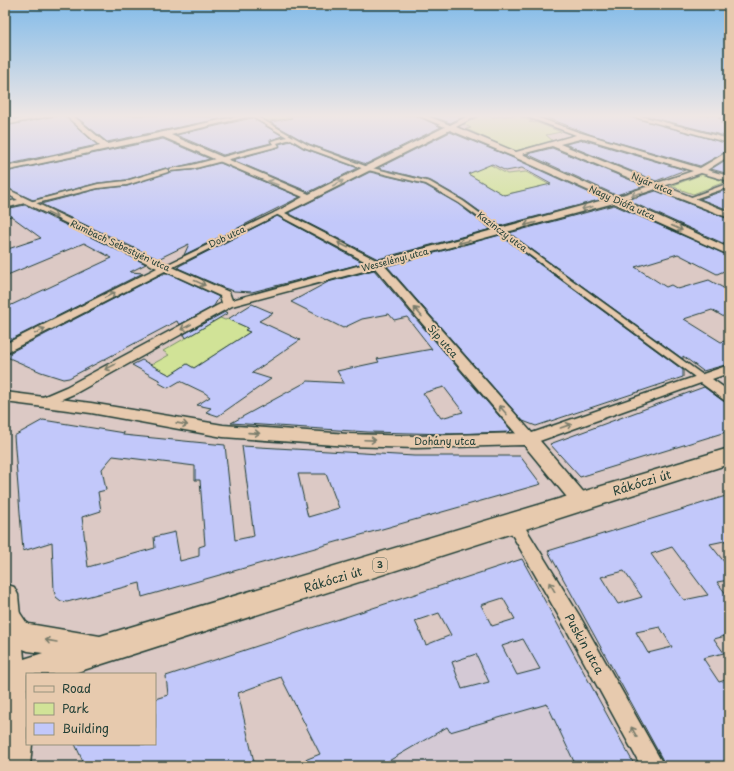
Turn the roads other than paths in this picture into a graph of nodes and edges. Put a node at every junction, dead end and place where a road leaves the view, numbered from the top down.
1 (87, 151) edge
2 (201, 151) edge
3 (250, 151) edge
4 (323, 151) edge
5 (401, 151) edge
6 (508, 151) edge
7 (526, 151) edge
8 (570, 151) edge
9 (638, 151) edge
10 (729, 153) edge
11 (515, 154) junction
12 (218, 159) junction
13 (5, 168) edge
14 (366, 168) junction
15 (702, 170) junction
16 (729, 179) edge
17 (729, 185) edge
18 (658, 187) junction
19 (87, 189) junction
20 (5, 190) edge
21 (309, 197) junction
22 (689, 199) junction
23 (615, 200) junction
24 (24, 201) junction
25 (5, 205) edge
26 (278, 213) junction
27 (729, 215) edge
28 (501, 232) junction
29 (729, 252) edge
30 (377, 264) junction
31 (166, 267) junction
32 (228, 304) junction
33 (5, 349) edge
34 (729, 368) edge
35 (702, 378) junction
36 (5, 397) edge
37 (70, 397) junction
38 (729, 397) edge
39 (529, 439) junction
40 (729, 456) edge
41 (582, 502) junction
42 (514, 524) junction
43 (6, 607) edge
44 (103, 650) junction
45 (30, 673) edge
46 (26, 674) edge
47 (8, 680) edge
48 (15, 766) edge
49 (653, 766) edge

1 - 13 street
2 - 12 street
3 - 12 street
4 - 14 street, Kazinczy utca
5 - 14 street, Dob utca
6 - 11 street, Nagy Diófa utca
7 - 11 street
8 - 18 street, Nyár utca
9 - 15 street
10 - 15 street, Wesselényi utca
11 - 23 street, Nagy Diófa utca
12 - 19 street
21 -> 12 street
21 -> 14 street, Dob utca
14 - 28 street, Kazinczy utca
15 - 16 street
15 - 18 street, Wesselényi utca
17 - 22 street
18 - 22 street, Nyár utca
18 -> 23 street, Wesselényi utca
19 - 24 street
19 - 24 street
20 - 24 street, Rumbach Sebestyén utca
21 - 26 street, Dob utca
22 - 27 street, Nyár utca
23 -> 28 street, Wesselényi utca
23 -> 29 street, Nagy Diófa utca
24 - 25 street
24 -> 31 street, Rumbach Sebestyén utca
30 -> 26 street, Síp utca
26 - 31 street, Dob utca
28 -> 30 street, Wesselényi utca
28 - 35 street, Kazinczy utca
30 - 32 street, Wesselényi utca
39 -> 30 street, Síp utca
31 -> 32 street, Rumbach Sebestyén utca
33 -> 31 street, Dob utca
32 -> 37 street, Wesselényi utca
34 - 35 street, Dohány utca
35 - 38 street, Kazinczy utca
39 -> 35 street, Dohány utca
36 - 37 street, Dohány utca
37 -> 39 street, Dohány utca
39 - 41 street, Síp utca
40 - 41 main road, Rákóczi út / 3
41 - 42 main road, Rákóczi út / 3
42 - 44 main road, Rákóczi út / 3
49 -> 42 street, Puskin utca
44 -> 43 main road
43 - 47 main road
44 - 45 main road, Rákóczi út / 3
46 - 47 main road, Rákóczi út / 3
47 - 48 main road

